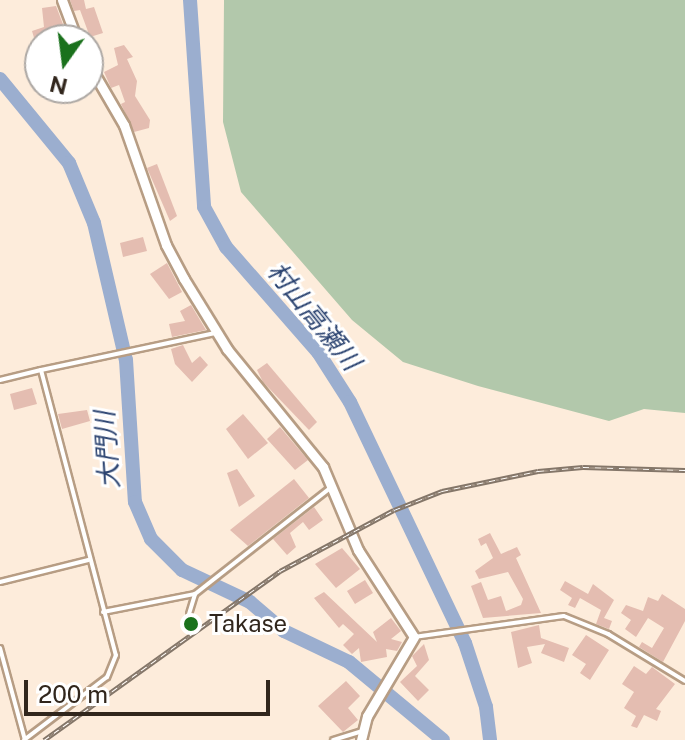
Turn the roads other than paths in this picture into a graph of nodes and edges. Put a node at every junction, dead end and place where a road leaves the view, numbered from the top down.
1 (62, 0) edge
2 (71, 24) edge
3 (104, 91) edge
4 (216, 333) junction
5 (41, 370) junction
6 (0, 380) edge
7 (332, 486) junction
8 (88, 560) junction
9 (0, 582) edge
10 (195, 594) junction
11 (103, 612) junction
12 (189, 614) dead end
13 (414, 637) junction
14 (0, 648) edge
15 (685, 681) edge
16 (360, 736) edge
17 (25, 740) edge
18 (333, 740) edge

1 - 2 street
3 - 4 street
4 - 5 lane
4 - 7 street
5 - 6 lane
5 - 8 lane
7 - 10 lane
7 - 13 street
8 - 9 lane
8 - 11 lane
10 - 11 lane
10 - 12 lane
11 - 17 lane
13 - 15 lane
13 - 16 street
14 - 17 lane
16 - 18 lane

